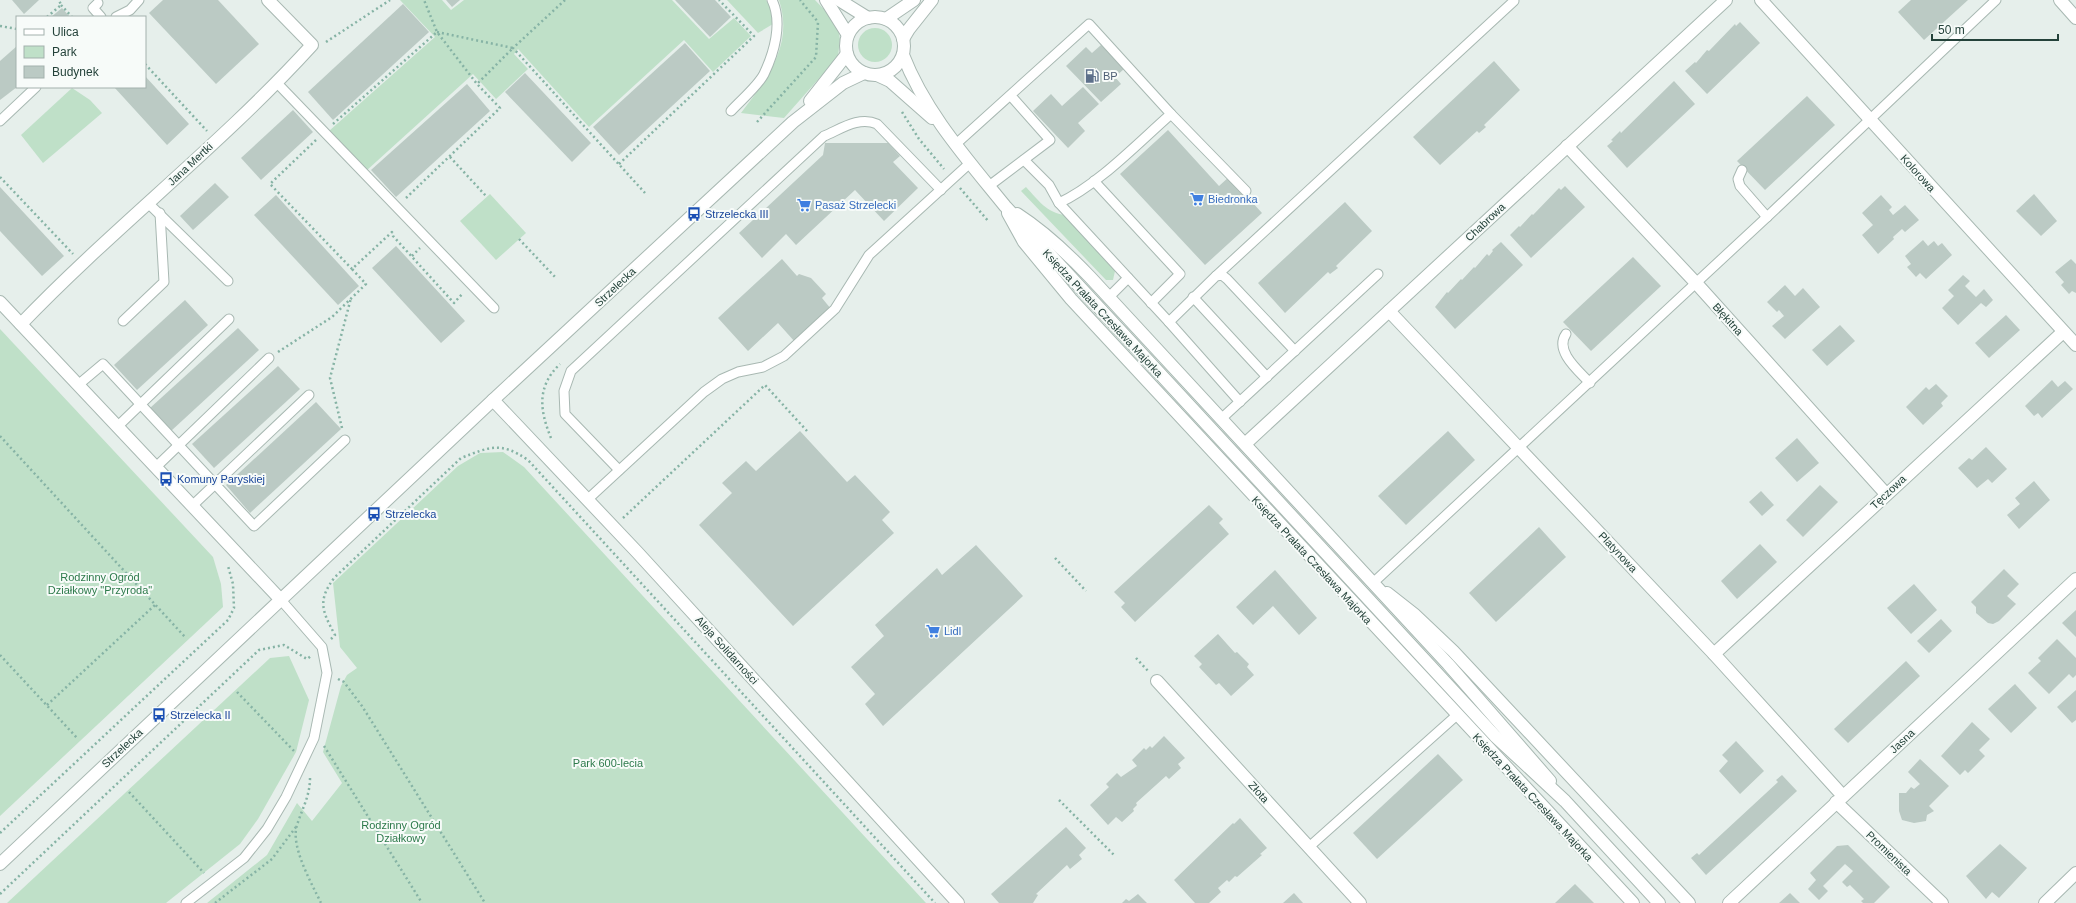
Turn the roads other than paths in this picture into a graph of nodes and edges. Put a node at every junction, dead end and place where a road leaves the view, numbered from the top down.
1 (140, 0) edge
2 (268, 0) edge
3 (772, 0) edge
4 (826, 0) edge
5 (839, 0) edge
6 (914, 0) edge
7 (932, 0) edge
8 (1726, 0) edge
9 (1761, 0) edge
10 (1996, 0) edge
11 (2060, 0) edge
12 (1514, 1) dead end
13 (98, 3) dead end
14 (100, 16) edge
15 (118, 16) edge
16 (868, 18) junction
17 (2076, 18) edge
18 (886, 19) junction
19 (848, 35) junction
20 (904, 40) junction
21 (847, 54) junction
22 (903, 55) junction
23 (864, 73) junction
24 (877, 75) junction
25 (277, 83) junction
26 (35, 88) edge
27 (1011, 96) junction
28 (731, 111) dead end
29 (1171, 114) junction
30 (1869, 119) junction
31 (0, 121) edge
32 (793, 122) junction
33 (945, 130) junction
34 (956, 144) junction
35 (1567, 146) junction
36 (1024, 160) junction
37 (970, 162) junction
38 (1742, 170) dead end
39 (1094, 181) junction
40 (989, 186) junction
41 (941, 190) junction
42 (1246, 191) dead end
43 (148, 203) junction
44 (1059, 203) junction
45 (1005, 206) junction
46 (160, 213) junction
47 (1767, 217) junction
48 (1378, 274) dead end
49 (1216, 276) junction
50 (1128, 278) junction
51 (228, 281) dead end
52 (1696, 283) junction
53 (1193, 297) junction
54 (1108, 298) junction
55 (0, 302) edge
56 (1151, 303) junction
57 (494, 308) dead end
58 (1389, 311) junction
59 (229, 319) dead end
60 (123, 321) dead end
61 (1169, 322) junction
62 (20, 324) junction
63 (2063, 332) junction
64 (1566, 334) dead end
65 (2076, 345) edge
66 (1295, 351) junction
67 (269, 358) road end
68 (1267, 377) junction
69 (1590, 383) junction
70 (78, 385) junction
71 (309, 395) dead end
72 (493, 400) junction
73 (1240, 402) junction
74 (141, 405) junction
75 (1221, 419) junction
76 (117, 427) junction
77 (345, 440) road end
78 (1245, 444) junction
79 (179, 445) junction
80 (1519, 448) junction
81 (156, 468) junction
82 (619, 470) junction
83 (215, 484) junction
84 (1886, 494) junction
85 (587, 500) junction
86 (192, 506) junction
87 (2076, 579) edge
88 (1374, 582) junction
89 (281, 600) junction
90 (1714, 654) junction
91 (1157, 681) dead end
92 (1457, 715) junction
93 (1840, 799) junction
94 (1565, 801) junction
95 (1309, 847) junction
96 (0, 864) edge
97 (2076, 873) edge
98 (1686, 899) edge
99 (186, 903) edge
100 (958, 903) edge
101 (1360, 903) edge
102 (1633, 903) edge
103 (1659, 903) edge
104 (1729, 903) edge
105 (1942, 903) edge
106 (2045, 903) edge

1 - 15 lane
2 - 25 street, Jana Mertki
3 - 28 lane
4 - 19 street
5 - 16 street
6 - 18 street
7 - 20 street
8 - 35 street, Chabrowa
9 - 30 street, Kolorowa
10 - 30 lane
11 - 17 street
12 - 49 lane
13 - 14 lane
16 - 18 street
16 - 19 street
18 - 20 street
19 - 21 street
20 - 22 street
21 - 23 street
21 - 32 street, Strzelecka
22 - 24 street
22 - 33 street, Księdza Prałata Czesława Majorka
23 - 24 street
23 - 32 street, Strzelecka
24 - 33 street, Księdza Prałata Czesława Majorka
25 - 43 street, Jana Mertki
25 - 57 lane
26 - 31 lane
27 - 29 lane
27 - 34 lane
27 - 36 lane
29 - 39 lane
29 - 42 lane
30 - 47 lane
30 - 63 street, Kolorowa
32 - 72 street, Strzelecka
33 - 34 street, Księdza Prałata Czesława Majorka
34 - 37 street, Księdza Prałata Czesława Majorka
35 - 52 street, Błękitna
35 - 58 street, Chabrowa
36 - 40 lane
36 - 44 lane
37 - 40 street, Księdza Prałata Czesława Majorka
37 - 41 lane
38 - 47 lane
39 - 44 lane
39 - 56 lane
40 - 45 street, Księdza Prałata Czesława Majorka
41 - 82 lane
41 - 82 lane
43 - 46 lane
43 - 62 street, Jana Mertki
44 - 50 lane
45 - 54 street, Księdza Prałata Czesława Majorka
45 - 92 street, Księdza Prałata Czesława Majorka
45 - 94 street, Księdza Prałata Czesława Majorka
46 - 51 lane
46 - 60 lane
47 - 52 lane
48 - 66 lane
49 - 53 lane
49 - 66 lane
50 - 54 lane
50 - 56 lane
52 - 69 lane
52 - 84 street, Błękitna
53 - 61 lane
53 - 68 lane
54 - 75 street, Księdza Prałata Czesława Majorka
55 - 62 street
56 - 61 lane
58 - 78 street, Chabrowa
58 - 80 street, Platynowa
59 - 74 lane
61 - 73 lane
62 - 70 street
63 - 65 street, Kolorowa
63 - 84 street, Tęczowa
64 - 69 lane
66 - 68 lane
67 - 79 lane
68 - 73 lane
69 - 80 lane
70 - 74 lane
70 - 76 street
71 - 83 lane
72 - 85 street, Aleja Solidarności
72 - 89 street, Strzelecka
73 - 75 lane
74 - 76 lane
74 - 79 lane
75 - 78 street, Księdza Prałata Czesława Majorka
76 - 81 street
77 - 83 lane
78 - 88 street, Księdza Prałata Czesława Majorka
79 - 81 lane
79 - 83 lane
80 - 88 lane
80 - 90 street, Platynowa
81 - 86 street
82 - 85 lane
83 - 86 lane
84 - 90 street, Tęczowa
85 - 100 street, Aleja Solidarności
86 - 89 street
87 - 93 street, Jasna
88 - 94 street, Księdza Prałata Czesława Majorka
88 - 98 street, Księdza Prałata Czesława Majorka
89 - 96 street, Strzelecka
89 - 99 lane
90 - 93 street, Platynowa
91 - 95 street, Złota
92 - 95 lane
92 - 102 street, Księdza Prałata Czesława Majorka
93 - 104 street, Jasna
93 - 105 street, Promienista
94 - 103 street, Księdza Prałata Czesława Majorka
95 - 101 street, Złota
97 - 106 street

